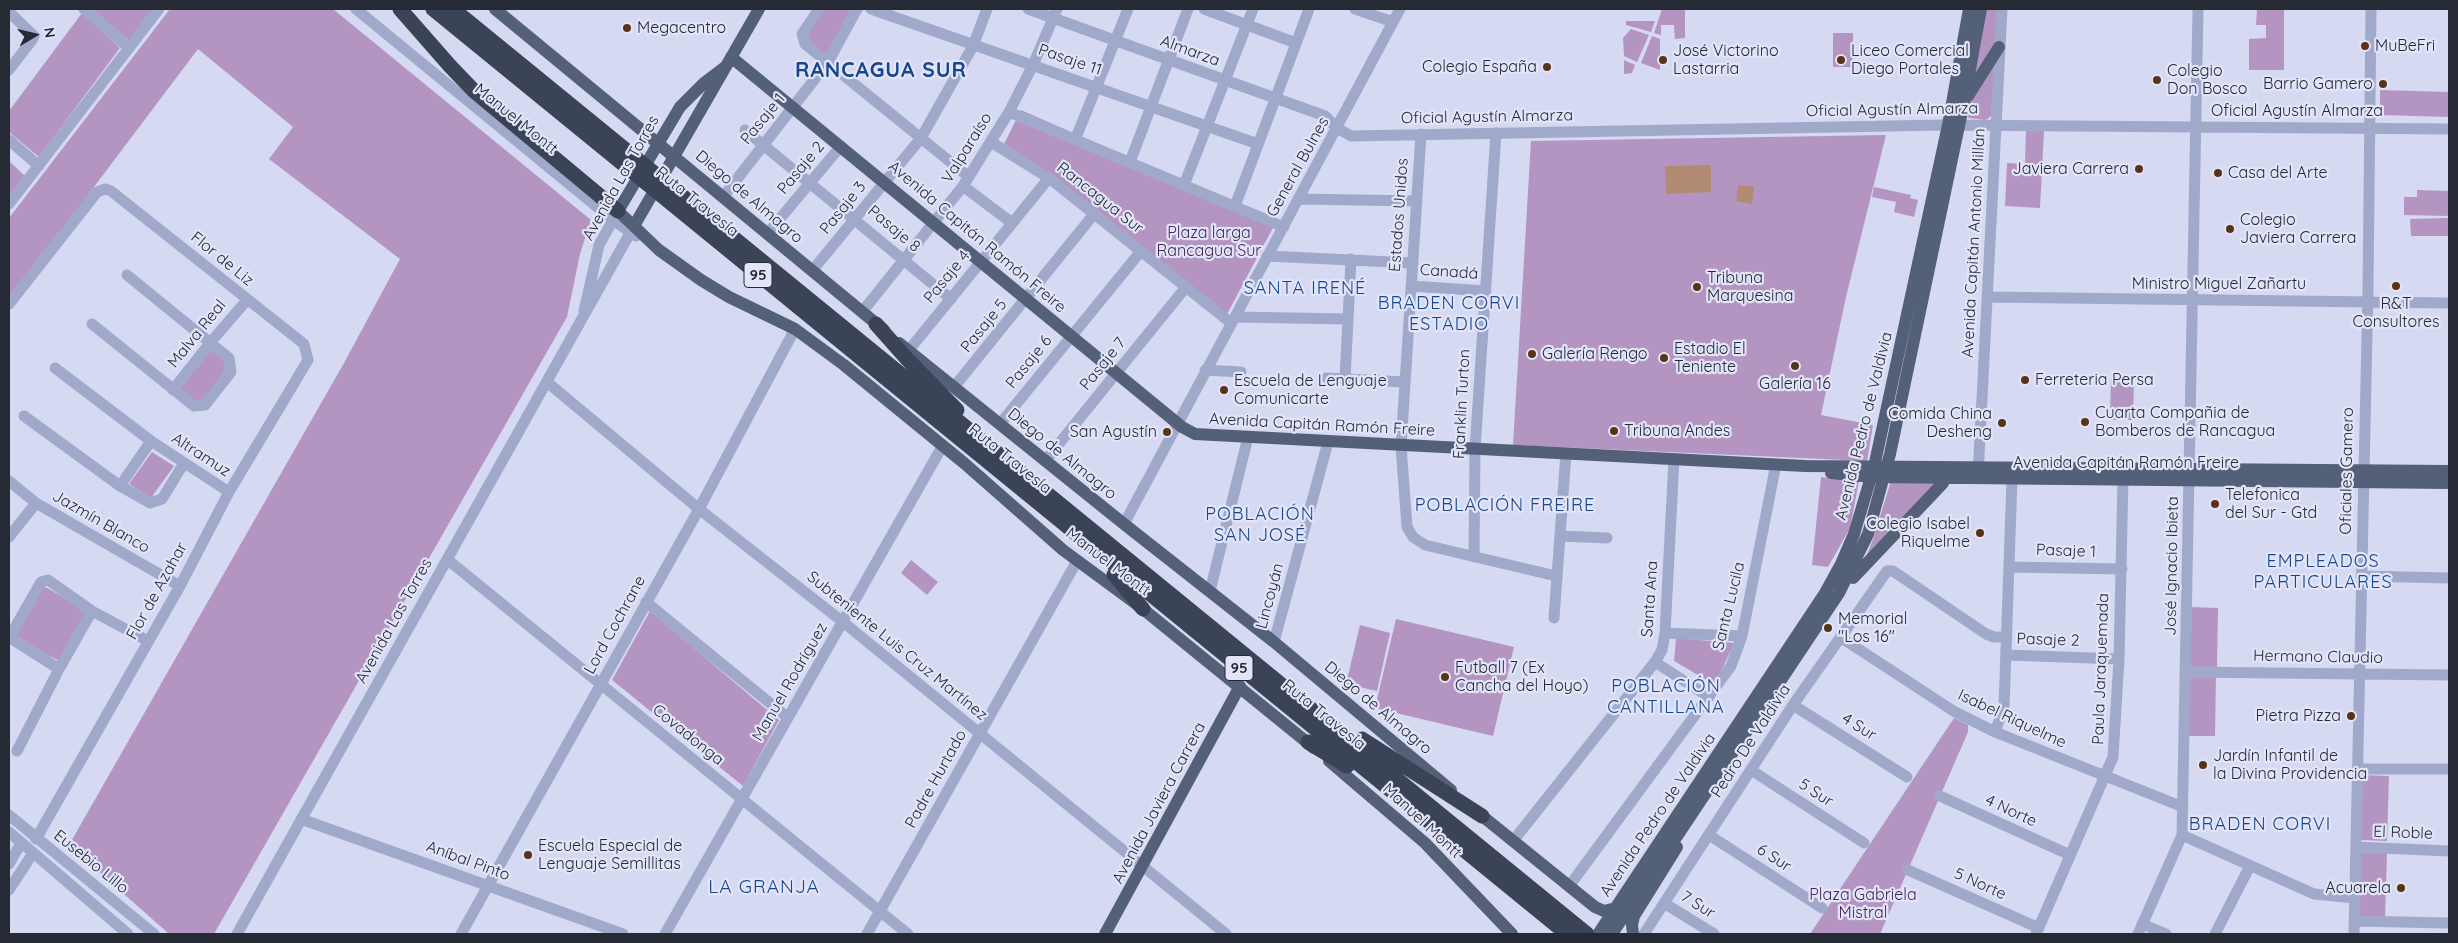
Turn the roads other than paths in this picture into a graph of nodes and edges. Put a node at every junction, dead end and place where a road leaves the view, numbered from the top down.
1 (84, 9) edge
2 (159, 9) edge
3 (356, 9) edge
4 (400, 9) edge
5 (433, 9) edge
6 (453, 9) edge
7 (495, 9) edge
8 (759, 9) edge
9 (819, 9) edge
10 (858, 9) edge
11 (870, 9) edge
12 (987, 9) edge
13 (1028, 9) edge
14 (1128, 9) edge
15 (1188, 9) edge
16 (1204, 9) edge
17 (1253, 9) edge
18 (1309, 9) edge
19 (1355, 9) edge
20 (1400, 9) edge
21 (1969, 9) edge
22 (1981, 9) edge
23 (2002, 9) edge
24 (2198, 9) edge
25 (2372, 9) edge
26 (9, 12) edge
27 (1055, 13) edge
28 (1393, 22) junction
29 (1247, 24) junction
30 (1115, 41) junction
31 (1296, 43) junction
32 (973, 46) junction
33 (128, 47) junction
34 (1999, 47) junction
35 (1169, 61) junction
36 (728, 62) junction
37 (828, 62) junction
38 (1034, 65) junction
39 (9, 70) edge
40 (1225, 81) junction
41 (1096, 86) junction
42 (1275, 100) junction
43 (1964, 102) junction
44 (793, 107) junction
45 (1152, 107) junction
46 (1009, 112) junction
47 (1954, 125) junction
48 (1208, 126) junction
49 (1997, 126) junction
50 (2196, 127) junction
51 (1337, 128) junction
52 (2371, 129) junction
53 (2449, 129) edge
54 (746, 130) dead end
55 (1496, 133) junction
56 (1421, 134) junction
57 (921, 138) junction
58 (9, 140) edge
59 (1076, 140) junction
60 (991, 142) junction
61 (763, 144) junction
62 (1258, 144) junction
63 (656, 146) junction
64 (841, 146) junction
65 (673, 160) junction
66 (1130, 162) junction
67 (40, 166) junction
68 (1049, 178) junction
69 (811, 182) junction
70 (885, 182) junction
71 (966, 182) junction
72 (1184, 185) junction
73 (723, 197) junction
74 (1298, 199) junction
75 (1417, 201) junction
76 (9, 204) edge
77 (1235, 206) junction
78 (1094, 214) junction
79 (615, 215) junction
80 (855, 218) junction
81 (934, 223) junction
82 (1012, 223) junction
83 (1284, 226) junction
84 (633, 229) junction
85 (767, 234) junction
86 (1141, 251) junction
87 (1267, 256) junction
88 (905, 259) junction
89 (1351, 259) junction
90 (981, 262) junction
91 (1413, 263) junction
92 (812, 271) junction
93 (127, 275) dead end
94 (1411, 286) junction
95 (1186, 288) junction
96 (1486, 290) junction
97 (1988, 297) junction
98 (951, 299) junction
99 (1026, 299) junction
100 (247, 300) junction
101 (2193, 300) junction
102 (2368, 301) junction
103 (2449, 302) edge
104 (9, 304) edge
105 (862, 312) junction
106 (1348, 319) junction
107 (1233, 320) junction
108 (92, 324) dead end
109 (580, 324) junction
110 (876, 324) junction
111 (795, 329) junction
112 (1071, 336) junction
113 (210, 343) junction
114 (908, 350) junction
115 (308, 360) joint
116 (55, 368) dead end
117 (1205, 370) junction
118 (1241, 372) dead end
119 (1117, 373) junction
120 (1326, 378) dead end
121 (1345, 379) junction
122 (548, 382) junction
123 (1405, 382) junction
124 (954, 387) junction
125 (173, 390) junction
126 (24, 416) dead end
127 (1000, 424) junction
128 (1178, 424) junction
129 (1248, 437) junction
130 (151, 441) junction
131 (1328, 442) junction
132 (942, 445) junction
133 (1401, 446) junction
134 (991, 448) junction
135 (1475, 449) junction
136 (1566, 453) junction
137 (1674, 459) junction
138 (1045, 461) junction
139 (184, 464) junction
140 (1776, 464) junction
141 (2449, 471) edge
142 (1879, 472) junction
143 (1946, 473) junction
144 (2190, 473) junction
145 (1978, 474) junction
146 (2084, 474) junction
147 (2363, 476) junction
148 (2012, 479) junction
149 (2123, 479) junction
150 (9, 481) edge
151 (2449, 483) edge
152 (120, 486) junction
153 (230, 492) junction
154 (36, 503) junction
155 (699, 509) junction
156 (1124, 524) junction
157 (1560, 536) junction
158 (9, 537) edge
159 (1607, 538) dead end
160 (1083, 540) junction
161 (1474, 557) junction
162 (448, 560) junction
163 (1077, 562) junction
164 (2009, 566) junction
165 (2122, 569) junction
166 (1556, 576) junction
167 (2361, 576) junction
168 (2449, 578) edge
169 (180, 586) junction
170 (1210, 591) junction
171 (1839, 593) junction
172 (646, 602) junction
173 (1143, 609) junction
174 (92, 611) junction
175 (1554, 618) dead end
176 (843, 622) junction
177 (1666, 633) junction
178 (1742, 636) junction
179 (1840, 637) junction
180 (2006, 637) junction
181 (9, 638) edge
182 (148, 641) junction
183 (1274, 642) junction
184 (2006, 655) junction
185 (2119, 659) junction
186 (1655, 662) junction
187 (59, 669) junction
188 (2186, 672) junction
189 (2360, 674) junction
190 (2449, 675) edge
191 (602, 684) junction
192 (1240, 686) junction
193 (1709, 697) junction
194 (1793, 706) junction
195 (1316, 712) junction
196 (787, 717) junction
197 (1995, 732) junction
198 (980, 734) junction
199 (1308, 742) junction
200 (17, 751) dead end
201 (2358, 768) junction
202 (1751, 770) junction
203 (2449, 770) edge
204 (2106, 776) junction
205 (1908, 777) dead end
206 (1395, 794) junction
207 (1940, 796) dead end
208 (742, 800) junction
209 (2183, 806) junction
210 (1692, 812) junction
211 (9, 815) edge
212 (1482, 816) junction
213 (301, 820) junction
214 (9, 832) edge
215 (1709, 835) junction
216 (2182, 835) junction
217 (36, 839) junction
218 (1513, 841) junction
219 (22, 843) junction
220 (1864, 843) dead end
221 (2356, 847) junction
222 (2449, 851) edge
223 (33, 853) junction
224 (2070, 855) junction
225 (9, 864) edge
226 (2250, 866) junction
227 (1143, 868) junction
228 (1908, 870) dead end
229 (1570, 885) junction
230 (488, 886) junction
231 (9, 890) edge
232 (2355, 898) junction
233 (1664, 903) junction
234 (1616, 908) junction
235 (1822, 908) dead end
236 (880, 911) junction
237 (2354, 921) junction
238 (2449, 923) edge
239 (2140, 929) edge
240 (2037, 931) edge
241 (1578, 933) edge
242 (128, 934) edge
243 (154, 934) edge
244 (237, 934) edge
245 (460, 934) edge
246 (623, 934) edge
247 (665, 934) edge
248 (866, 934) edge
249 (908, 934) edge
250 (1105, 934) edge
251 (1226, 934) edge
252 (1512, 934) edge
253 (1598, 934) edge
254 (1612, 934) edge
255 (1633, 934) edge
256 (1644, 934) edge
257 (1714, 934) edge
258 (2166, 934) edge
259 (2215, 934) edge
260 (2354, 934) edge

1 - 33 street
2 - 33 street
3 - 79 street, Manuel Montt
4 - 79 highway
5 - 160 highway, Ruta Travesía / 95
6 - 134 highway, Ruta Travesía / 95
7 - 63 main road, Diego de Almagro
8 - 36 main road, Avenida Las Torres
9 - 37 street
10 - 37 street, Pasaje 1
11 - 32 street, Pasaje 11
12 - 32 street, Pasaje 3
13 - 27 street, Almarza
14 - 30 street
15 - 35 street
16 - 29 street
17 - 29 street
18 - 31 street
19 - 28 street
20 - 28 street, General Bulnes
21 - 47 main road, Avenida Capitán Antonio Millán
22 - 43 main road, Avenida Capitán Antonio Millán
23 - 34 street, Avenida Capitán Antonio Millán
24 - 50 street, José Ignacio Ibieta
25 - 52 street, Oficiales Gamero
26 - 39 street
27 - 30 street, Almarza
27 - 38 street, Valparaíso
28 - 51 street, General Bulnes
29 - 31 street
29 - 40 street
30 - 35 street, Almarza
30 - 41 street
31 - 42 street
32 - 38 street, Pasaje 11
32 - 57 street, Pasaje 3
33 - 67 street
34 - 43 main road
34 - 49 street, Avenida Capitán Antonio Millán
35 - 40 street, Almarza
35 - 45 street
36 - 44 main road, Avenida Capitán Ramón Freire
36 - 63 main road, Avenida Las Torres
36 - 65 main road, Avenida Las Torres
37 - 44 street, Pasaje 1
37 - 57 street
38 - 41 street, Pasaje 11
38 - 46 street, Valparaíso
40 - 42 street, Almarza
40 - 48 street
41 - 45 street, Pasaje 11
41 - 59 street
42 - 51 street, Almarza
42 - 62 street
43 - 47 main road, Avenida Capitán Antonio Millán
44 - 61 street, Pasaje 1
44 - 64 main road, Avenida Capitán Ramón Freire
45 - 48 street, Pasaje 11
45 - 66 street
46 - 59 street, Rancagua Sur
46 - 60 street, Valparaíso
47 - 49 street, Oficial Agustín Almarza
47 - 55 street, Oficial Agustín Almarza
47 - 142 main road, Avenida Pedro de Valdivia
48 - 62 street, Pasaje 11
48 - 72 street
49 - 50 street, Oficial Agustín Almarza
49 - 97 street, Avenida Capitán Antonio Millán
50 - 52 street, Oficial Agustín Almarza
50 - 101 street, José Ignacio Ibieta
51 - 56 street, Oficial Agustín Almarza
51 - 74 street, General Bulnes
52 - 53 street, Oficial Agustín Almarza
52 - 102 street, Oficiales Gamero
54 - 61 street, Pasaje 8
55 - 56 street, Oficial Agustín Almarza
55 - 96 street, Franklin Turton
56 - 75 street, Estados Unidos
57 - 70 street, Pasaje 3
57 - 71 street
58 - 67 street
59 - 66 street, Rancagua Sur
60 - 68 street, Rancagua Sur
60 - 71 street, Valparaíso
61 - 69 street, Pasaje 8
61 - 73 street, Pasaje 1
62 - 77 street
63 - 65 main road, Diego de Almagro
63 - 79 main road, Avenida Las Torres
64 - 69 street, Pasaje 2
64 - 70 main road, Avenida Capitán Ramón Freire
65 - 73 main road, Diego de Almagro
65 - 84 main road, Avenida Las Torres
66 - 72 street, Rancagua Sur
67 - 76 street
68 - 78 street, Rancagua Sur
68 - 82 street, Pasaje 4
69 - 80 street, Pasaje 8
69 - 85 street, Pasaje 2
70 - 80 street, Pasaje 3
70 - 81 main road, Avenida Capitán Ramón Freire
71 - 81 street, Valparaíso
71 - 82 street
72 - 77 street, Rancagua Sur
73 - 85 main road, Diego de Almagro
74 - 75 street
74 - 83 street, General Bulnes
75 - 91 street, Estados Unidos
77 - 83 street, Rancagua Sur
78 - 86 street, Rancagua Sur
78 - 99 street, Pasaje 5
79 - 84 main road, Manuel Montt
79 - 109 street, Avenida Las Torres
80 - 88 street, Pasaje 8
80 - 92 street, Pasaje 3
81 - 88 street, Valparaíso
81 - 90 main road, Avenida Capitán Ramón Freire
82 - 90 street, Pasaje 4
83 - 87 street, General Bulnes
84 - 109 street, Avenida Las Torres
84 - 111 main road, Manuel Montt
85 - 92 main road, Diego de Almagro
86 - 95 street, Rancagua Sur
86 - 112 street, Pasaje 6
87 - 89 street
87 - 107 street, General Bulnes
88 - 98 street, Pasaje 8
88 - 105 street, Valparaíso
89 - 91 street
89 - 106 street
90 - 98 street, Pasaje 4
90 - 99 main road, Avenida Capitán Ramón Freire
91 - 94 street, Estados Unidos
92 - 105 main road, Diego de Almagro
93 - 113 street
94 - 96 street, Canadá
94 - 123 street, Estados Unidos
95 - 107 street, Rancagua Sur
95 - 119 street, Pasaje 7
96 - 135 street, Franklin Turton
97 - 101 street, Ministro Miguel Zañartu
97 - 145 street, Avenida Capitán Antonio Millán
98 - 114 street, Pasaje 4
99 - 112 main road, Avenida Capitán Ramón Freire
99 - 124 street, Pasaje 5
100 - 104 street, Flor de Liz
100 - 113 street, Malva Real
100 - 115 street, Flor de Liz
101 - 102 street, Ministro Miguel Zañartu
101 - 144 street, José Ignacio Ibieta
102 - 103 street, Ministro Miguel Zañartu
102 - 147 street, Oficiales Gamero
105 - 110 main road, Diego de Almagro
106 - 107 street
106 - 121 street
107 - 117 street, General Bulnes
108 - 125 street
109 - 122 street, Avenida Las Torres
110 - 114 main road, Diego de Almagro
110 - 134 highway
111 - 132 main road, Manuel Montt
111 - 155 street, Lord Cochrane
112 - 119 main road, Avenida Capitán Ramón Freire
112 - 127 street, Pasaje 6
113 - 125 street, Malva Real
113 - 125 street
114 - 124 main road, Diego de Almagro
115 - 153 street, Flor de Azahar
116 - 130 street
117 - 118 street
117 - 128 street, General Bulnes
119 - 128 main road, Avenida Capitán Ramón Freire
119 - 138 street, Pasaje 7
120 - 121 street
121 - 123 street
122 - 155 street, Subteniente Luis Cruz Martínez
122 - 162 street, Avenida Las Torres
123 - 133 street, Estados Unidos
124 - 127 main road, Diego de Almagro
126 - 152 street
127 - 138 main road, Diego de Almagro
128 - 129 main road, Avenida Capitán Ramón Freire
128 - 156 street, General Bulnes
129 - 131 main road, Avenida Capitán Ramón Freire
129 - 170 street
130 - 139 street, Altramuz
130 - 152 street, Altramuz
131 - 133 main road, Avenida Capitán Ramón Freire
131 - 183 street, Lincoyán
132 - 163 main road, Manuel Montt
132 - 176 street, Manuel Rodríguez
133 - 135 main road, Avenida Capitán Ramón Freire
133 - 161 street, Estados Unidos
134 - 195 highway, Ruta Travesía / 95
135 - 136 main road, Avenida Capitán Ramón Freire
135 - 161 street, Franklin Turton
136 - 137 main road, Avenida Capitán Ramón Freire
136 - 157 street
137 - 140 main road, Avenida Capitán Ramón Freire
137 - 177 street, Santa Ana
138 - 156 main road, Diego de Almagro
139 - 152 street
139 - 153 street, Altramuz
140 - 142 main road, Avenida Capitán Ramón Freire
140 - 178 street, Santa Lucila
141 - 147 main road, Avenida Capitán Ramón Freire
142 - 143 main road, Avenida Capitán Ramón Freire
142 - 171 main road, Avenida Pedro de Valdivia
142 - 234 main road, Avenida Pedro de Valdivia
143 - 145 main road, Avenida Capitán Ramón Freire
143 - 171 main road, Avenida Pedro de Valdivia
144 - 146 main road, Avenida Capitán Ramón Freire
144 - 147 main road, Avenida Capitán Ramón Freire
144 - 149 main road, Avenida Capitán Ramón Freire
144 - 188 street, José Ignacio Ibieta
145 - 146 main road, Avenida Capitán Ramón Freire
145 - 148 main road, Avenida Capitán Ramón Freire
146 - 148 main road, Avenida Capitán Ramón Freire
146 - 149 main road, Avenida Capitán Ramón Freire
147 - 151 main road, Avenida Capitán Ramón Freire
147 - 167 street, Oficiales Gamero
148 - 164 street
149 - 165 street, Paula Jaraquemada
150 - 154 street, Jazmín Blanco
153 - 169 street, Flor de Azahar
154 - 158 street
154 - 169 street, Jazmín Blanco
155 - 172 street, Lord Cochrane
155 - 176 street, Subteniente Luis Cruz Martínez
156 - 170 main road, Diego de Almagro
157 - 159 street
157 - 166 street
160 - 173 highway
160 - 206 highway, Ruta Travesía / 95
161 - 166 street, Estados Unidos
162 - 191 street, Covadonga
162 - 213 street, Avenida Las Torres
163 - 173 main road, Manuel Montt
163 - 198 street, Padre Hurtado
164 - 165 street, Pasaje 1
164 - 180 street
165 - 185 street, Paula Jaraquemada
166 - 175 street
167 - 168 street
167 - 189 street, Oficiales Gamero
169 - 182 street, Flor de Azahar
170 - 183 main road, Diego de Almagro
171 - 210 main road, Avenida Pedro de Valdivia
172 - 191 street, Lord Cochrane
172 - 196 street
173 - 192 main road, Manuel Montt
174 - 181 street
174 - 182 street
174 - 187 street
176 - 196 street, Manuel Rodríguez
176 - 198 street, Subteniente Luis Cruz Martínez
177 - 178 street
177 - 186 street, Santa Ana
178 - 193 street, Santa Lucila
179 - 180 street, Pedro De Valdivia
179 - 194 street, Pedro De Valdivia
179 - 197 street, Isabel Riquelme
180 - 184 street
181 - 187 street
182 - 217 street, Flor de Azahar
183 - 212 main road, Diego de Almagro
184 - 185 street, Pasaje 2
184 - 197 street
185 - 204 street, Paula Jaraquemada
186 - 193 street
186 - 218 street, Santa Ana
187 - 200 street
188 - 189 street, Hermano Claudio
188 - 209 street, José Ignacio Ibieta
189 - 190 street, Hermano Claudio
189 - 201 street, Oficiales Gamero
191 - 208 street, Covadonga
191 - 230 street, Lord Cochrane
192 - 199 main road, Manuel Montt
192 - 227 main road, Avenida Javiera Carrera
193 - 229 street, Santa Lucila
194 - 202 street, Pedro De Valdivia
194 - 205 street, 4 Sur
195 - 212 highway
195 - 241 highway, Ruta Travesía / 95
196 - 208 street, Manuel Rodríguez
197 - 204 street, Isabel Riquelme
198 - 227 street, Subteniente Luis Cruz Martínez
198 - 236 street, Padre Hurtado
199 - 206 highway
199 - 252 main road, Manuel Montt
201 - 203 street
201 - 221 street, Oficiales Gamero
202 - 215 street, Pedro De Valdivia
202 - 220 street, 5 Sur
204 - 209 street, Isabel Riquelme
204 - 224 street, Paula Jaraquemada
206 - 241 highway, Ruta Travesía / 95
207 - 224 street, 4 Norte
208 - 236 street, Covadonga
208 - 247 street, Manuel Rodríguez
209 - 216 street, José Ignacio Ibieta
210 - 254 main road, Avenida Pedro de Valdivia
210 - 255 main road
211 - 217 street, Eusebio Lillo
212 - 218 main road, Diego de Almagro
213 - 230 street, Aníbal Pinto
213 - 244 street, Avenida Las Torres
214 - 219 street, Eusebio Lillo
215 - 233 street, Pedro De Valdivia
215 - 235 street, 6 Sur
216 - 226 street
216 - 239 street, José Ignacio Ibieta
217 - 243 street, Eusebio Lillo
218 - 229 main road, Diego de Almagro
219 - 223 street, Eusebio Lillo
219 - 225 street
221 - 222 street, El Roble
221 - 232 street, Oficiales Gamero
223 - 231 street
223 - 242 street, Eusebio Lillo
224 - 240 street, Paula Jaraquemada
226 - 232 street
226 - 259 street
227 - 250 main road, Avenida Javiera Carrera
227 - 251 street, Subteniente Luis Cruz Martínez
228 - 240 street, 5 Norte
229 - 234 main road, Diego de Almagro
230 - 245 street, Lord Cochrane
230 - 246 street, Aníbal Pinto
232 - 237 street, Oficiales Gamero
233 - 256 street, Pedro De Valdivia
233 - 257 street, 7 Sur
234 - 253 main road, Avenida Pedro de Valdivia
236 - 248 street, Padre Hurtado
236 - 249 street, Covadonga
237 - 238 street
237 - 260 street, Oficiales Gamero
239 - 258 street

